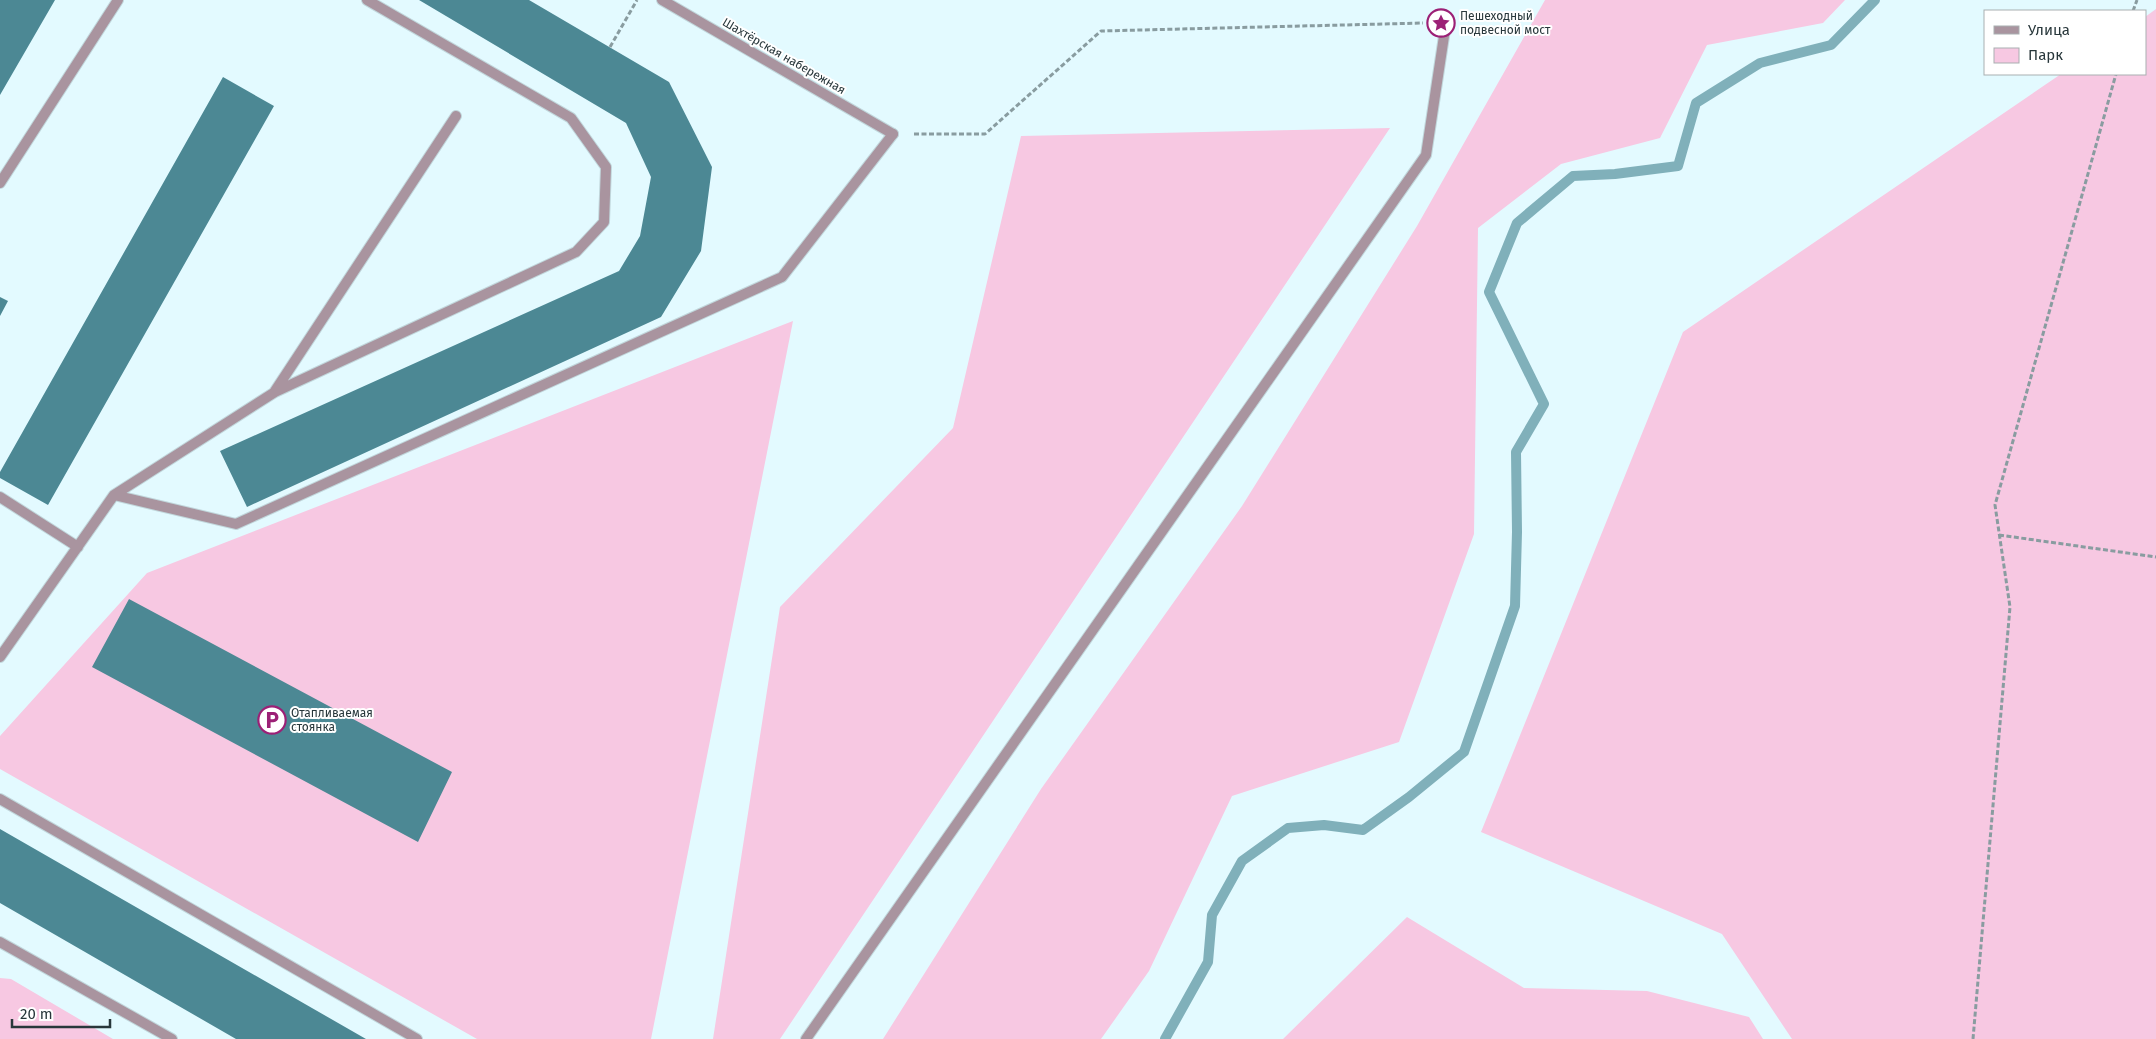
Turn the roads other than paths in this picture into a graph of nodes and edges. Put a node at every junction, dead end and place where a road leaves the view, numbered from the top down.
1 (118, 0) edge
2 (368, 0) edge
3 (662, 0) edge
4 (1446, 23) road end
5 (456, 116) dead end
6 (0, 183) edge
7 (275, 392) junction
8 (114, 495) junction
9 (0, 497) edge
10 (78, 548) junction
11 (0, 658) edge
12 (0, 798) edge
13 (0, 942) edge
14 (172, 1039) edge
15 (417, 1039) edge
16 (806, 1039) edge

1 - 6 street
2 - 7 street
3 - 8 street, Шахтёрская набережная
4 - 16 street
5 - 7 street
7 - 8 street
8 - 10 street
9 - 10 street
10 - 11 street
12 - 15 street
13 - 14 street

